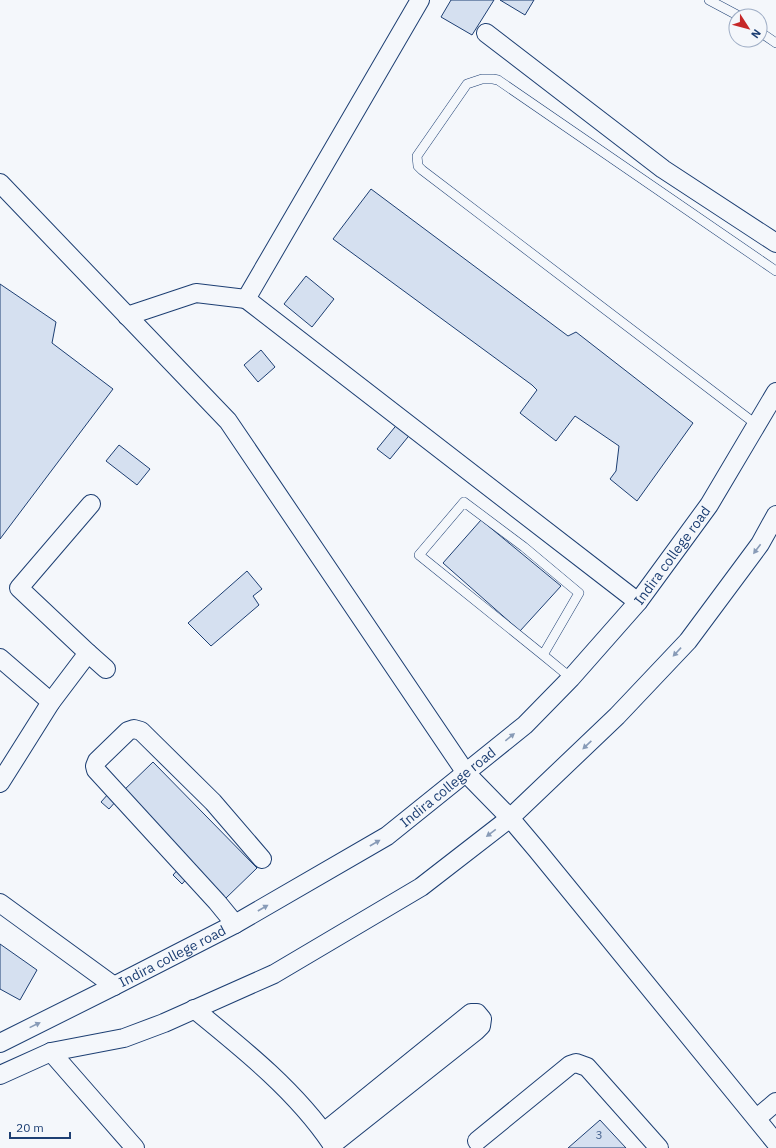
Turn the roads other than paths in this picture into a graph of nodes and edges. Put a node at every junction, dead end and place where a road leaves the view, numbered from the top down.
1 (420, 0) edge
2 (709, 0) edge
3 (728, 10) edge
4 (486, 33) dead end
5 (0, 183) edge
6 (776, 243) edge
7 (776, 270) edge
8 (246, 299) junction
9 (127, 316) junction
10 (776, 392) edge
11 (757, 425) junction
12 (90, 504) dead end
13 (776, 515) edge
14 (638, 602) junction
15 (88, 653) junction
16 (543, 655) junction
17 (0, 658) edge
18 (106, 669) dead end
19 (571, 678) junction
20 (51, 702) junction
21 (466, 773) junction
22 (0, 783) edge
23 (510, 818) junction
24 (262, 859) dead end
25 (0, 903) edge
26 (235, 924) junction
27 (114, 986) junction
28 (194, 1009) junction
29 (0, 1042) edge
30 (51, 1052) junction
31 (0, 1075) edge
32 (776, 1102) edge
33 (757, 1118) junction
34 (330, 1142) edge
35 (776, 1143) edge
36 (476, 1146) edge
37 (135, 1148) edge
38 (659, 1148) edge

1 - 8 street
2 - 3 lane
4 - 6 street
5 - 9 street
7 - 11 lane
8 - 9 street
8 - 14 street
9 - 21 street
10 - 11 street, Indira college road
11 - 14 street, Indira college road
12 - 15 street
13 -> 23 street
14 - 19 street, Indira college road
15 - 18 street
15 - 20 street
16 - 16 lane
16 - 19 lane
17 - 20 street
21 -> 19 street, Indira college road
20 - 22 street
21 - 23 street
26 -> 21 street, Indira college road
23 -> 28 street
23 - 33 street
24 - 26 street
25 - 27 street
26 - 27 street, Indira college road
29 -> 27 street, Indira college road
28 - 30 street
28 - 34 street
30 - 31 street
30 - 37 street
32 - 33 street
33 - 35 street
34 - 34 street
36 - 38 street

